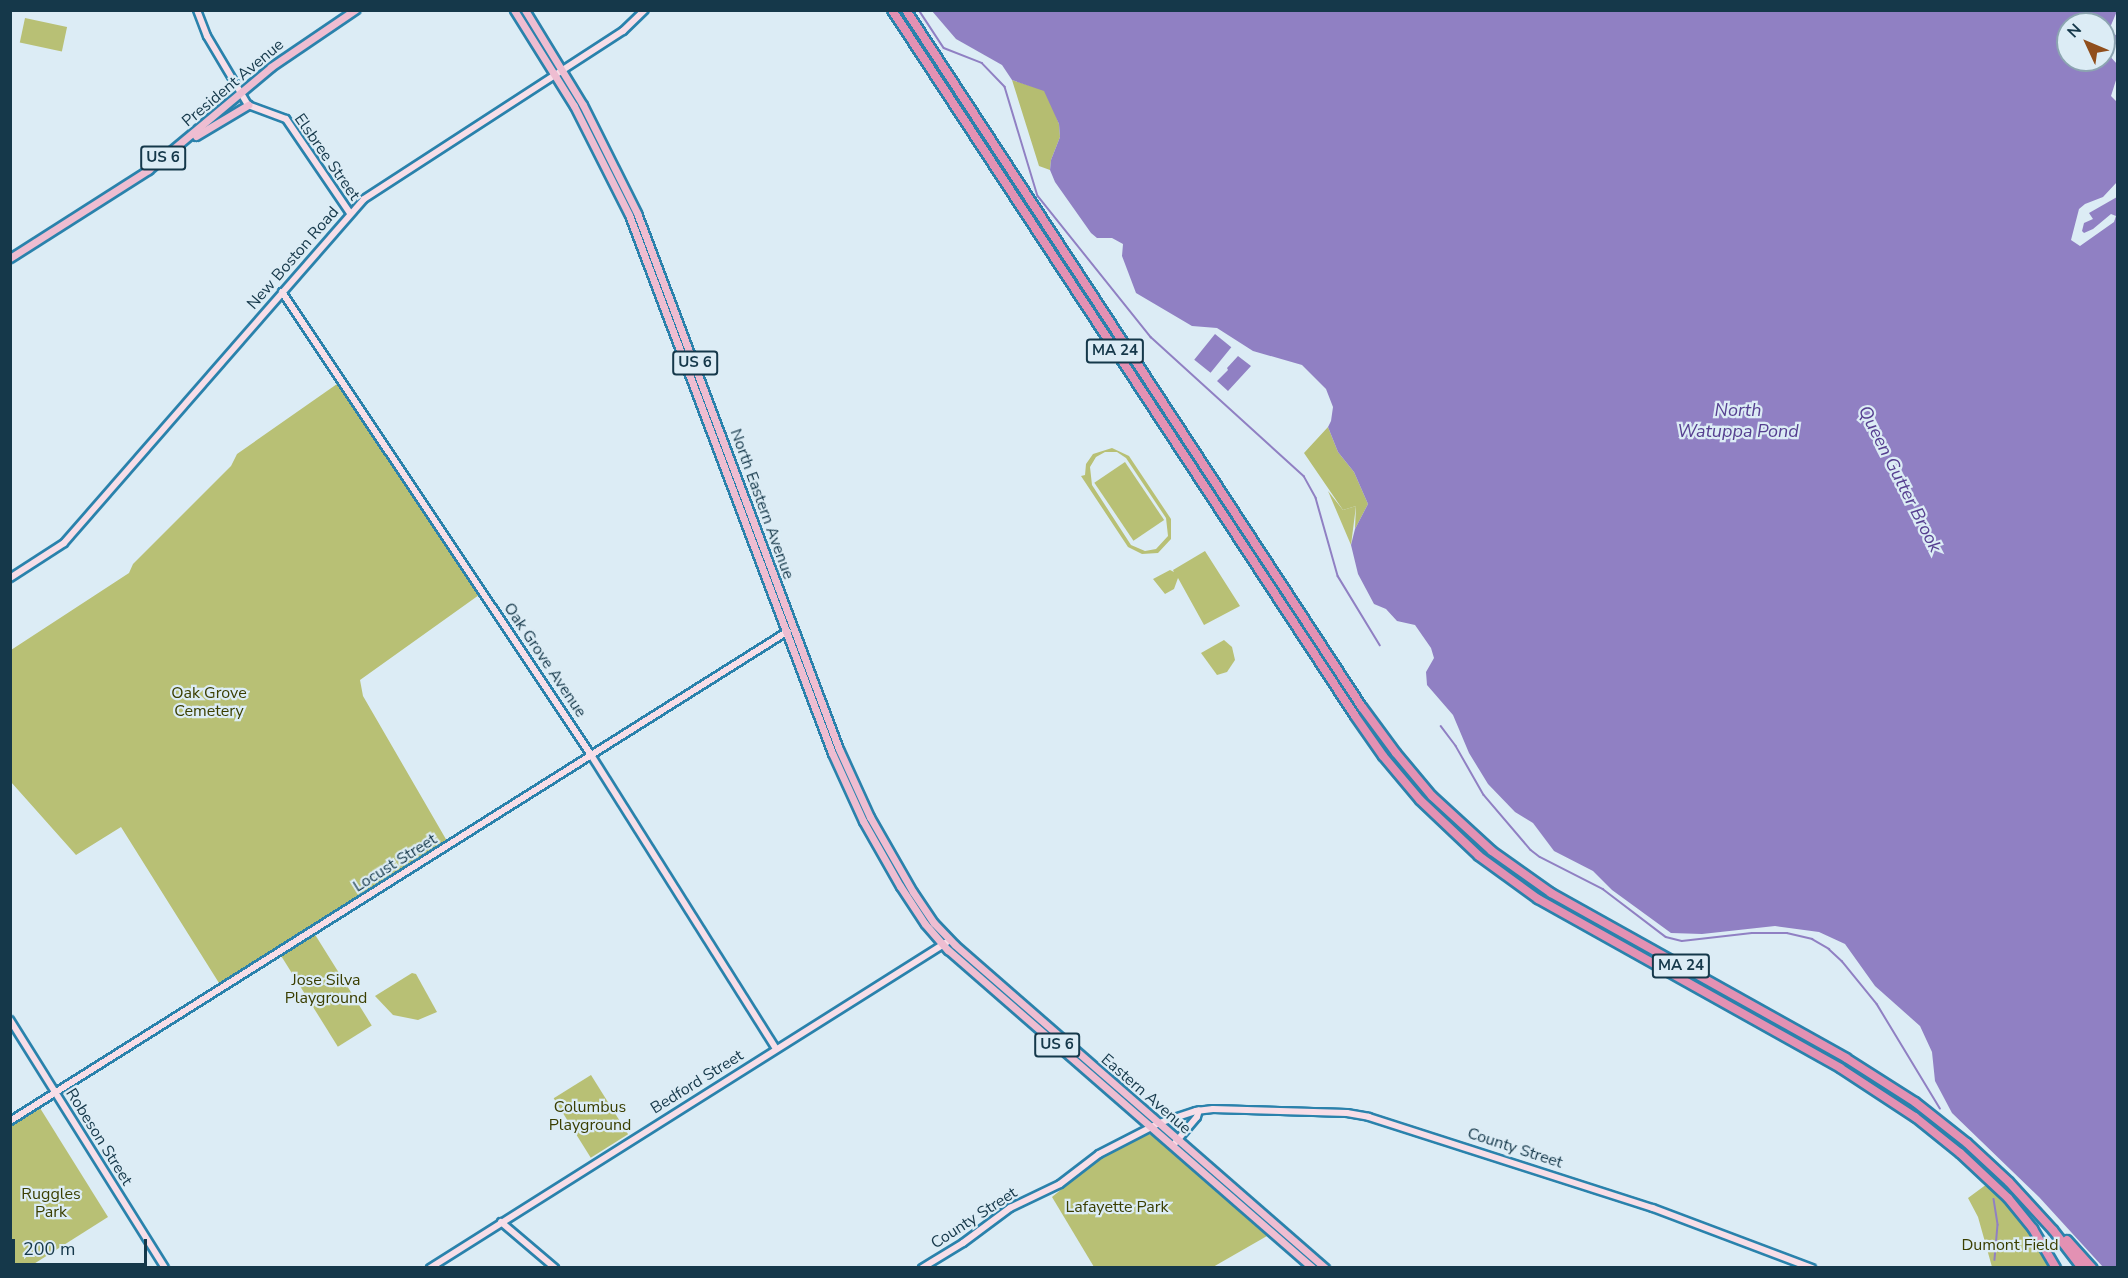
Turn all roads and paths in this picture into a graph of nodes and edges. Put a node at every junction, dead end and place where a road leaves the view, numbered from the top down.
1 (197, 10) edge
2 (355, 10) edge
3 (514, 10) edge
4 (525, 10) edge
5 (645, 10) edge
6 (892, 10) edge
7 (906, 10) edge
8 (561, 70) junction
9 (554, 74) junction
10 (242, 92) junction
11 (248, 105) junction
12 (183, 143) junction
13 (350, 213) junction
14 (10, 258) edge
15 (282, 292) junction
16 (10, 578) edge
17 (790, 630) junction
18 (591, 755) junction
19 (950, 940) junction
20 (942, 945) junction
21 (10, 1020) edge
22 (776, 1049) junction
23 (55, 1092) junction
24 (1199, 1110) junction
25 (10, 1121) edge
26 (1159, 1123) junction
27 (1150, 1126) junction
28 (1175, 1142) junction
29 (2037, 1210) junction
30 (501, 1222) junction
31 (165, 1268) edge
32 (430, 1268) edge
33 (555, 1268) edge
34 (922, 1268) edge
35 (1313, 1268) edge
36 (1326, 1268) edge
37 (1812, 1268) edge
38 (2056, 1268) edge
39 (2082, 1268) edge
40 (2092, 1268) edge

1 - 10 street
2 - 10 main road, President Avenue / US 6
3 - 9 main road, US 6
4 - 8 main road, US 6
5 - 8 street, New Boston Road
6 - 38 highway, MA 24
7 - 29 highway, MA 24
8 - 9 street, New Boston Road
8 - 17 main road, North Eastern Avenue / US 6
9 - 13 street, New Boston Road
9 - 17 main road, North Eastern Avenue / US 6
10 - 11 street
10 - 12 main road, President Avenue / US 6
11 - 12 main road
11 - 13 street, Elsbree Street
12 - 14 main road, President Avenue / US 6
13 - 15 street, New Boston Road
15 - 16 street, New Boston Road
15 - 18 street, Oak Grove Avenue
17 - 18 street, Locust Street
17 - 19 main road, North Eastern Avenue / US 6
17 - 20 main road, North Eastern Avenue / US 6
18 - 22 street, Oak Grove Avenue
18 - 23 street, Locust Street
19 - 20 street, Bedford Street
19 - 26 main road, Eastern Avenue / US 6
20 - 22 street, Bedford Street
20 - 27 main road, Eastern Avenue / US 6
21 - 23 street, Robeson Street
22 - 30 street, Bedford Street
23 - 25 street, Locust Street
23 - 31 street, Robeson Street
24 - 26 street, County Street
24 - 28 street
24 - 37 street, County Street
26 - 27 street, County Street
26 - 28 main road, Eastern Avenue / US 6
27 - 28 main road, Eastern Avenue / US 6
27 - 34 street, County Street
28 - 35 main road, Eastern Avenue / US 6
28 - 36 main road, Eastern Avenue / US 6
29 - 39 highway, MA 24
29 - 40 highway
30 - 32 street, Bedford Street
30 - 33 street

